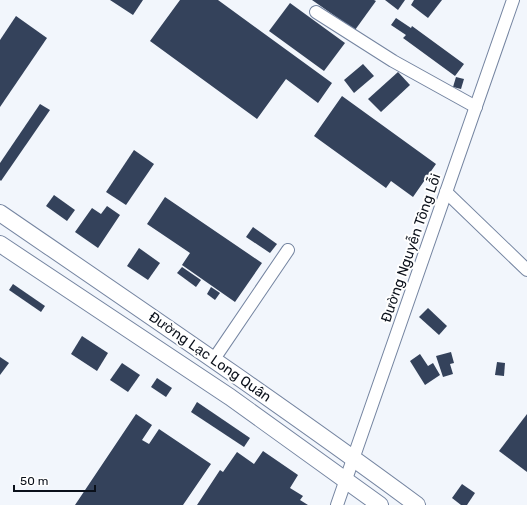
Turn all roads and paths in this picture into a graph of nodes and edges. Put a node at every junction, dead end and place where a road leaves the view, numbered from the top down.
1 (513, 0) edge
2 (316, 12) dead end
3 (476, 108) junction
4 (446, 192) junction
5 (0, 214) edge
6 (0, 244) edge
7 (288, 250) dead end
8 (527, 270) edge
9 (214, 359) junction
10 (354, 458) junction
11 (346, 480) junction
12 (337, 505) edge
13 (380, 505) edge
14 (417, 505) edge

1 - 3 street, Đường Nguyễn Tông Lỗi
2 - 3 street
3 - 4 street, Đường Nguyễn Tông Lỗi
4 - 8 street
4 - 10 street, Đường Nguyễn Tông Lỗi
5 - 9 main road, Đường Lạc Long Quân
6 - 11 main road, Đường Lạc Long Quân
7 - 9 street
9 - 10 main road, Đường Lạc Long Quân
10 - 11 street, Đường Nguyễn Tông Lỗi
10 - 14 main road, Đường Lạc Long Quân
11 - 12 street, Đường Nguyễn Tông Lỗi
11 - 13 main road, Đường Lạc Long Quân

